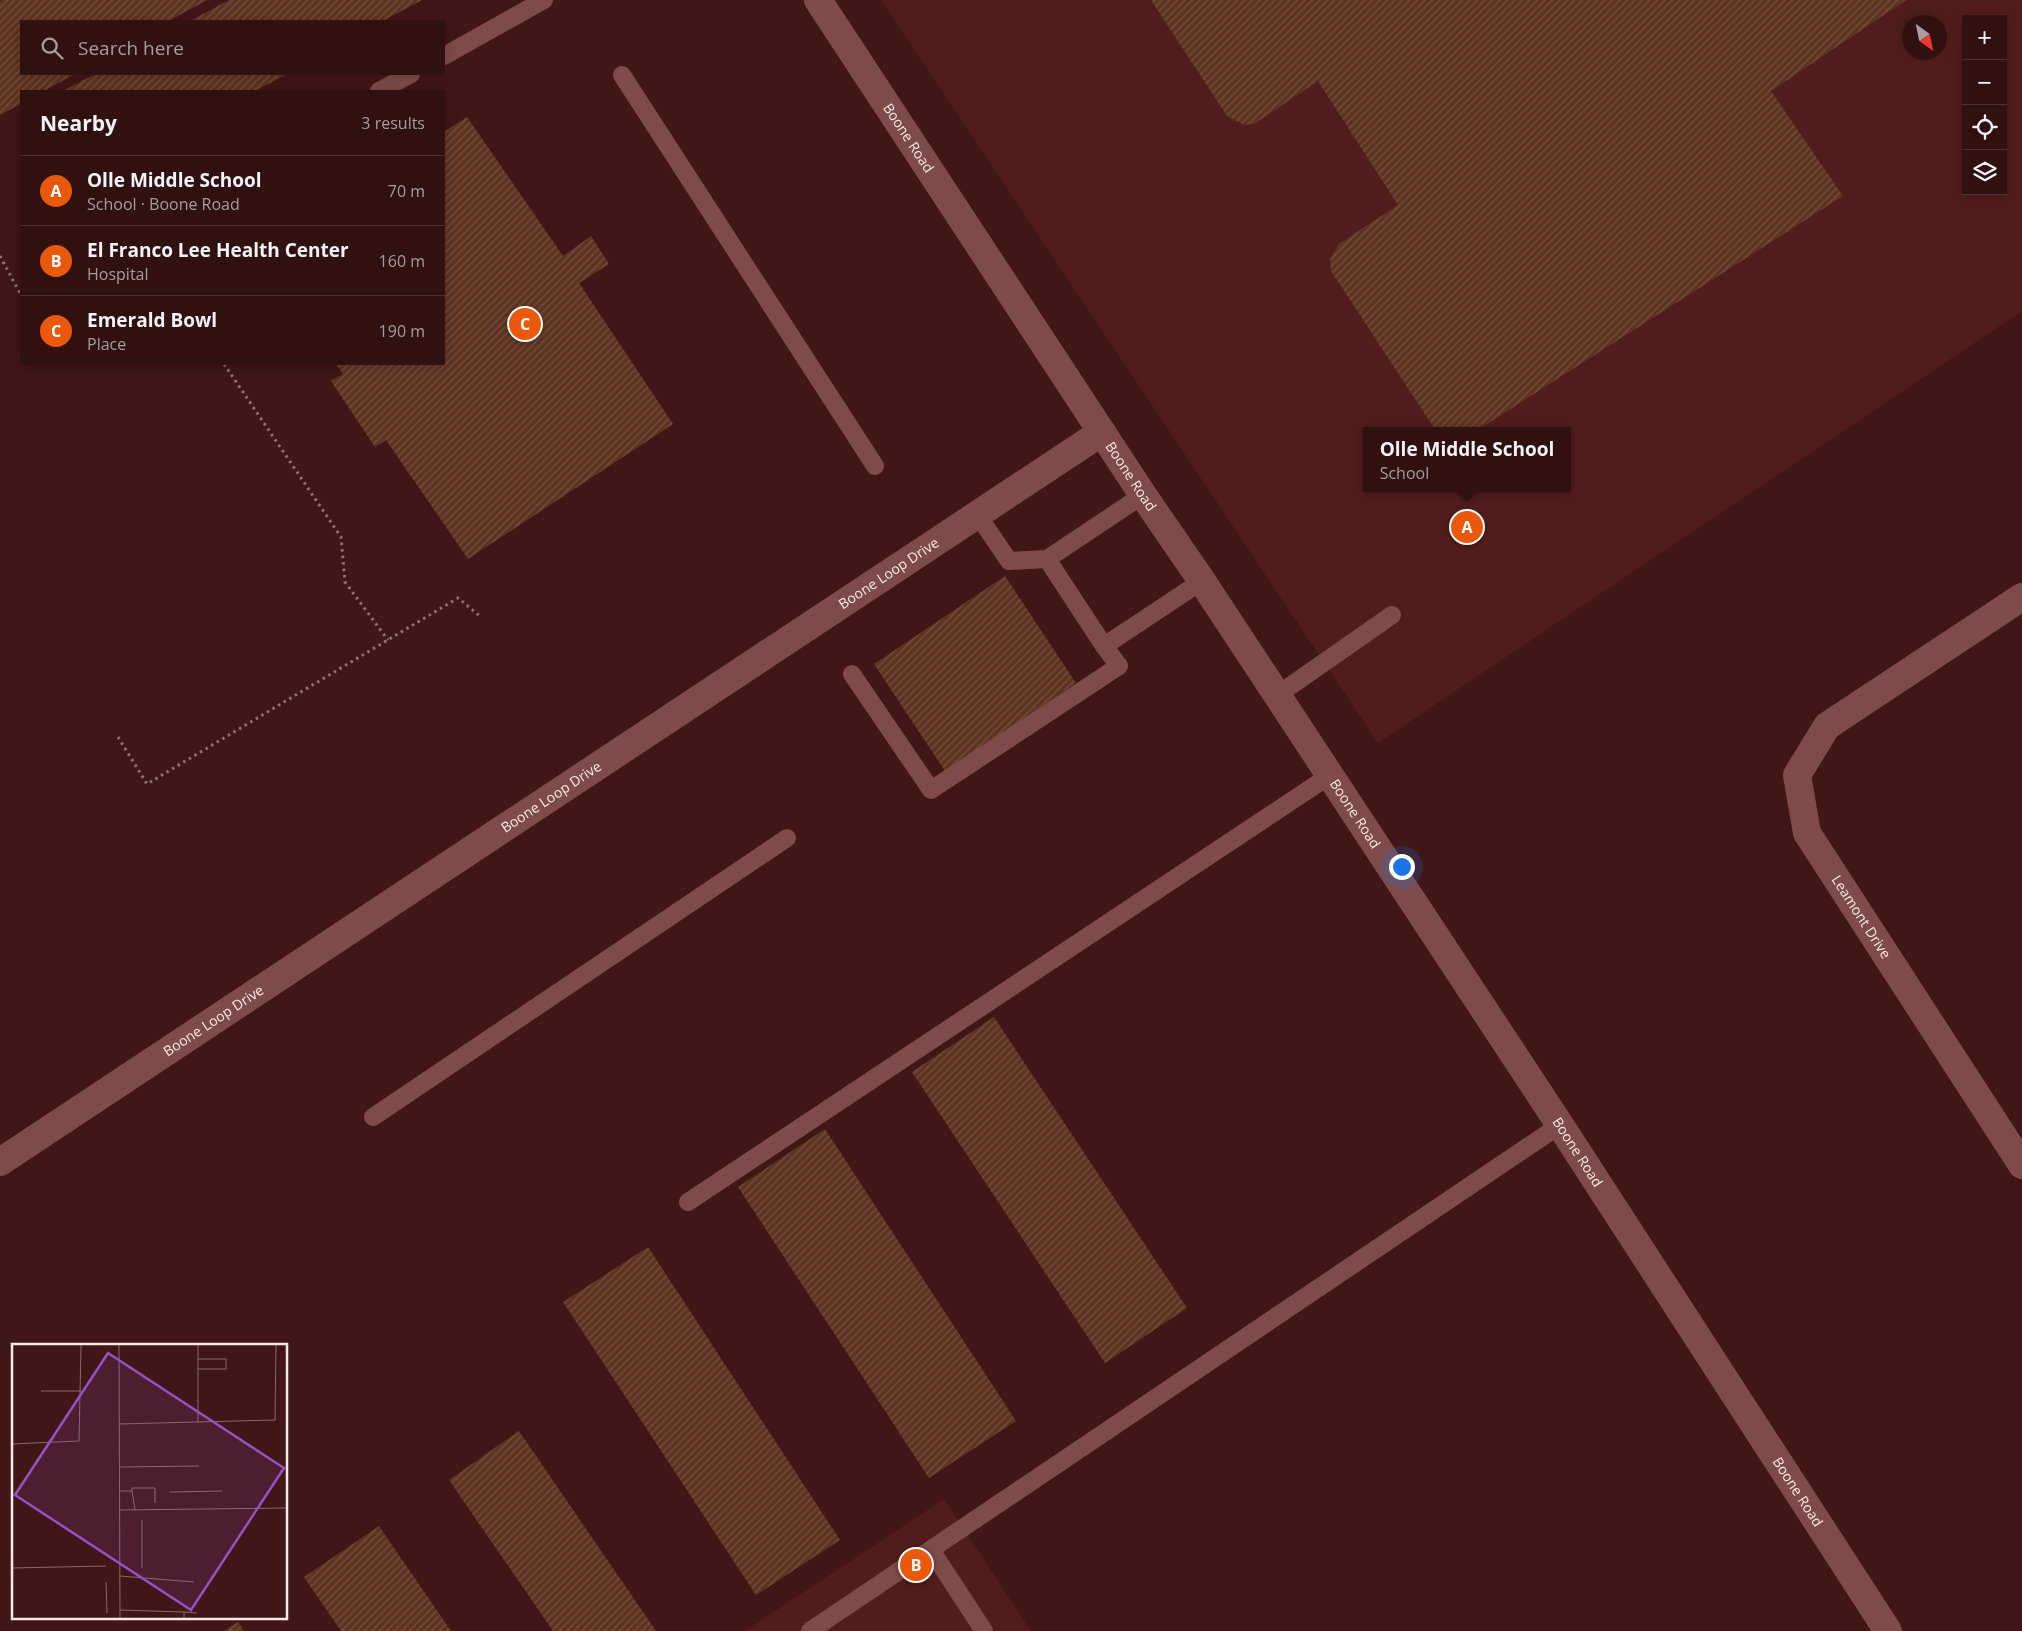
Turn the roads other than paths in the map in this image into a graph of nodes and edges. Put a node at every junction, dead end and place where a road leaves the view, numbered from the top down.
1 (544, 0) edge
2 (818, 0) edge
3 (445, 55) edge
4 (409, 75) edge
5 (622, 75) dead end
6 (381, 90) edge
7 (1102, 432) junction
8 (876, 466) dead end
9 (1143, 495) junction
10 (977, 514) junction
11 (1046, 559) junction
12 (1202, 581) junction
13 (2022, 597) edge
14 (1392, 615) dead end
15 (1104, 646) junction
16 (852, 674) dead end
17 (1276, 696) junction
18 (1329, 776) junction
19 (787, 838) dead end
20 (373, 1117) dead end
21 (1560, 1125) junction
22 (0, 1162) edge
23 (2022, 1165) edge
24 (688, 1202) dead end
25 (931, 1550) junction
26 (810, 1631) edge
27 (984, 1631) edge
28 (1888, 1631) edge

1 - 3 lane
2 - 7 street, Boone Road
4 - 6 lane
5 - 8 lane
7 - 9 street, Boone Road
7 - 10 street, Boone Loop Drive
9 - 11 lane
9 - 12 street, Boone Road
10 - 11 lane
10 - 22 street, Boone Loop Drive
11 - 15 lane
12 - 15 lane
12 - 17 street, Boone Road
13 - 23 street, Leamont Drive
14 - 17 lane
15 - 16 lane
17 - 18 street, Boone Road
18 - 21 street, Boone Road
18 - 24 lane
19 - 20 lane
21 - 25 lane
21 - 28 street, Boone Road
25 - 26 lane
25 - 27 lane

